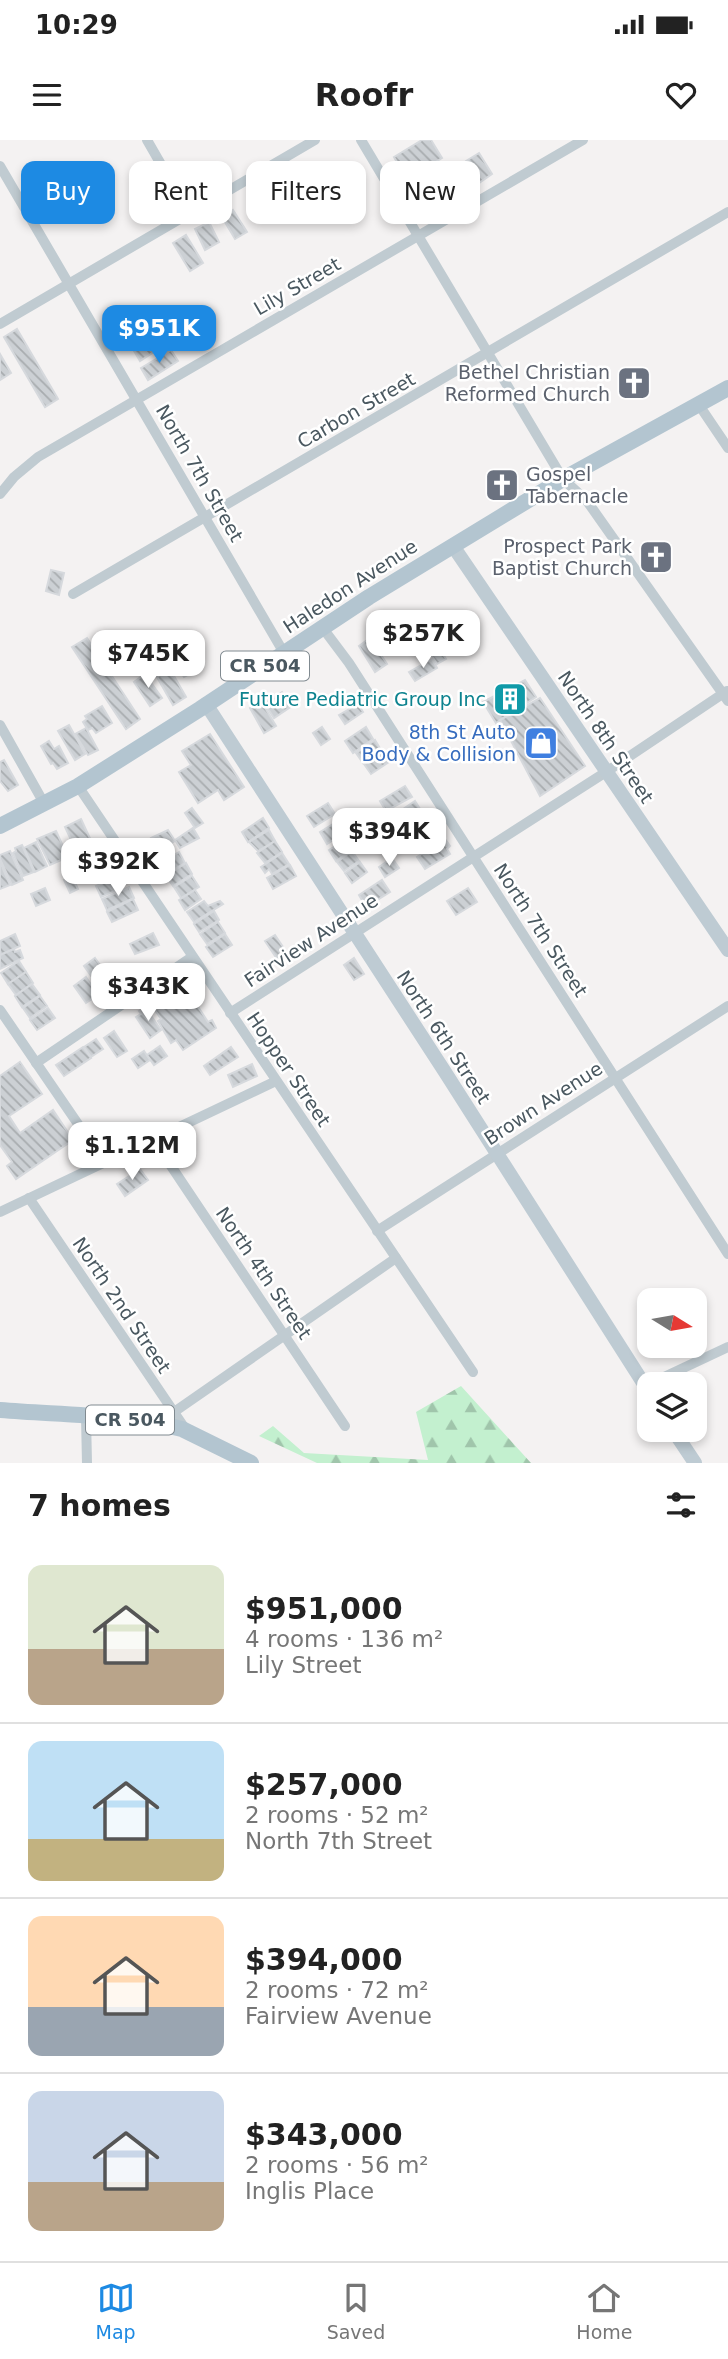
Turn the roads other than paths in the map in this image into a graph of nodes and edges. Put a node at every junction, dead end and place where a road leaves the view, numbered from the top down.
1 (147, 140) edge
2 (361, 140) edge
3 (583, 140) edge
4 (312, 141) edge
5 (159, 161) edge
6 (0, 166) edge
7 (232, 188) edge
8 (728, 212) edge
9 (170, 224) edge
10 (418, 236) junction
11 (69, 284) junction
12 (0, 324) edge
13 (487, 353) junction
14 (728, 388) edge
15 (137, 400) junction
16 (699, 405) junction
17 (728, 448) edge
18 (563, 479) junction
19 (0, 494) edge
20 (205, 518) junction
21 (453, 546) junction
22 (73, 594) dead end
23 (322, 627) junction
24 (284, 653) junction
25 (726, 695) edge
26 (205, 704) junction
27 (0, 724) edge
28 (606, 772) junction
29 (78, 786) junction
30 (45, 805) junction
31 (0, 826) edge
32 (473, 857) junction
33 (353, 934) junction
34 (728, 950) edge
35 (192, 957) junction
36 (728, 1006) edge
37 (0, 1010) edge
38 (230, 1013) junction
39 (36, 1063) junction
40 (615, 1078) junction
41 (276, 1081) junction
42 (153, 1139) junction
43 (496, 1154) junction
44 (104, 1162) junction
45 (29, 1198) junction
46 (0, 1212) edge
47 (377, 1231) junction
48 (728, 1254) edge
49 (396, 1258) junction
50 (284, 1334) junction
51 (728, 1347) edge
52 (473, 1372) dead end
53 (680, 1372) edge
54 (637, 1373) edge
55 (0, 1410) edge
56 (174, 1412) junction
57 (86, 1417) junction
58 (345, 1426) dead end
59 (187, 1431) junction
60 (681, 1442) edge
61 (233, 1459) edge
62 (87, 1463) edge
63 (251, 1463) edge
64 (695, 1463) edge

1 - 5 street
2 - 10 street
3 - 10 street, Lily Street
4 - 7 street
6 - 11 street, North 7th Street
8 - 13 street, Carbon Street
9 - 11 street
10 - 13 street
10 - 15 street, Lily Street
11 - 12 street
11 - 15 street, North 7th Street
13 - 18 street
13 - 20 street, Carbon Street
14 - 16 main road, Haledon Avenue / CR 504
15 - 19 street, Lily Street
15 - 20 street, North 7th Street
16 - 17 street
16 - 18 main road, Haledon Avenue / CR 504
18 - 21 main road, Haledon Avenue / CR 504
18 - 25 street
20 - 22 street, Carbon Street
20 - 24 street, North 7th Street
21 - 23 main road, Haledon Avenue / CR 504
21 - 28 main road, North 8th Street
23 - 24 main road, Haledon Avenue / CR 504
23 - 32 street, North 7th Street
24 - 26 main road, Haledon Avenue / CR 504
25 - 28 street, Fairview Avenue
26 - 29 main road, Haledon Avenue / CR 504
26 - 33 main road, North 6th Street
27 - 30 street
28 - 32 street, Fairview Avenue
28 - 34 main road, North 8th Street
29 - 30 main road, Haledon Avenue / CR 504
29 - 35 street, Hopper Street
30 - 31 main road, Haledon Avenue / CR 504
32 - 33 street, Fairview Avenue
32 - 40 street, North 7th Street
33 - 38 street, Fairview Avenue
33 - 43 main road, North 6th Street
35 - 38 street, Hopper Street
35 - 39 street
36 - 40 street, Brown Avenue
37 - 39 street
38 - 41 street, Hopper Street
39 - 44 street
40 - 43 street, Brown Avenue
40 - 48 street, North 7th Street
41 - 42 street
41 - 47 street, Hopper Street
42 - 44 street
42 - 50 street, North 4th Street
43 - 47 street, Brown Avenue
43 - 54 main road, North 6th Street
44 - 45 street
45 - 46 street
45 - 56 street, North 2nd Street
47 - 49 street, Hopper Street
49 - 50 street
49 - 52 street, Hopper Street
50 - 56 street
50 - 58 street, North 4th Street
51 - 53 street
55 - 57 main road, CR 504
56 - 59 street, North 2nd Street
57 - 59 main road, CR 504
57 - 62 street
59 - 61 main road, CR 504
60 - 64 main road
61 - 63 main road, CR 504

